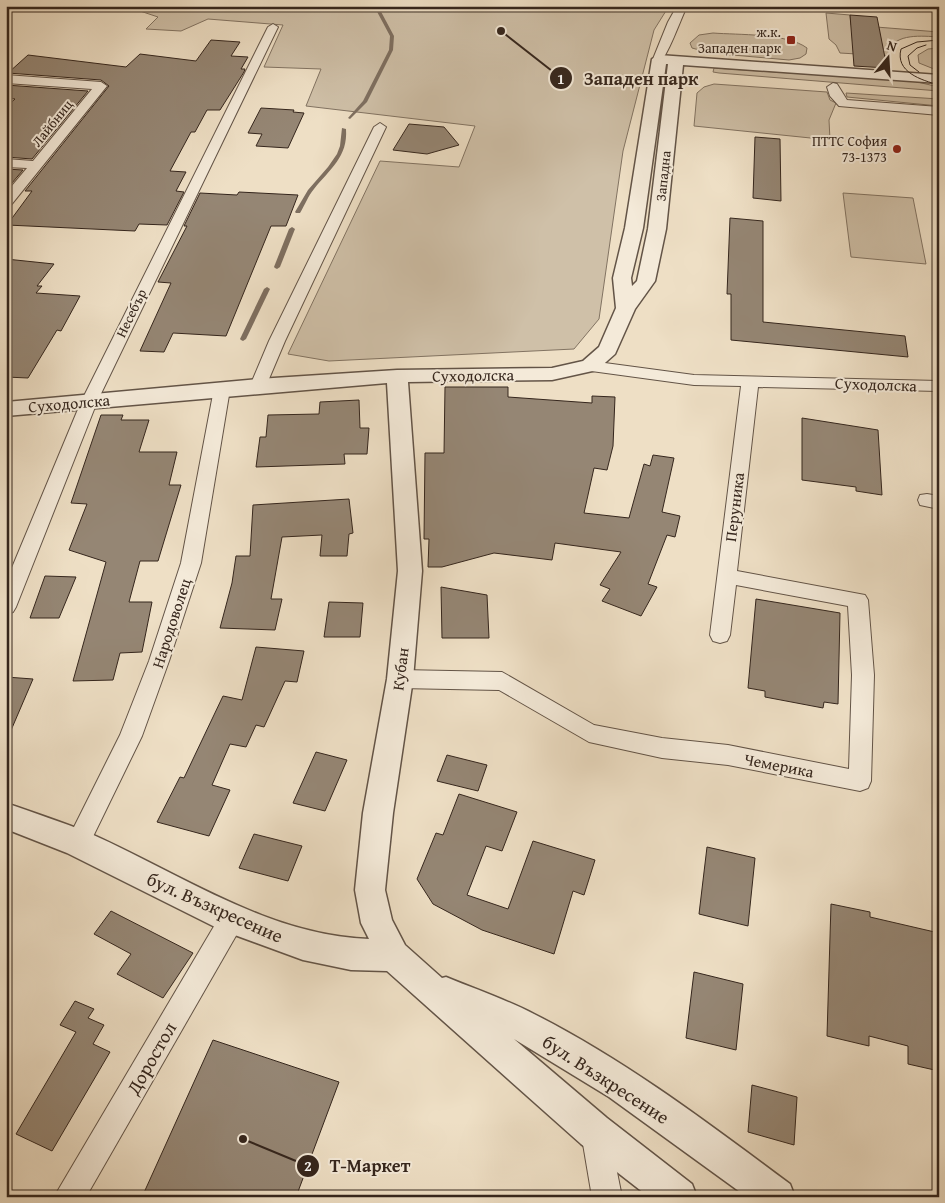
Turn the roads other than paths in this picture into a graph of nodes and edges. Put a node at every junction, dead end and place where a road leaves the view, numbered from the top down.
1 (682, 6) edge
2 (273, 27) dead end
3 (668, 39) junction
4 (658, 67) junction
5 (675, 68) junction
6 (692, 77) dead end
7 (6, 79) edge
8 (939, 79) edge
9 (816, 86) dead end
10 (833, 87) junction
11 (853, 88) dead end
12 (939, 112) edge
13 (380, 127) dead end
14 (6, 163) edge
15 (36, 165) junction
16 (6, 202) edge
17 (626, 308) junction
18 (590, 366) junction
19 (397, 376) junction
20 (750, 380) junction
21 (258, 386) junction
22 (939, 386) edge
23 (222, 389) junction
24 (89, 402) junction
25 (6, 409) edge
26 (726, 576) junction
27 (6, 607) edge
28 (720, 635) dead end
29 (400, 679) junction
30 (6, 816) edge
31 (78, 843) junction
32 (232, 919) junction
33 (394, 956) junction
34 (423, 983) junction
35 (594, 1131) junction
36 (69, 1197) edge
37 (607, 1197) edge
38 (680, 1197) edge
39 (777, 1197) edge

1 - 3 street, Западна
2 - 24 street, Несебър
3 - 4 street, Западна
3 - 5 street, Западна
4 - 5 street
4 - 17 street, Западна
5 - 6 street
5 - 8 street
5 - 17 street, Западна
7 - 15 street, Лайбниц
9 - 10 street
10 - 11 street
10 - 12 street
13 - 21 street
14 - 15 street
15 - 16 street, Лайбниц
17 - 18 street, Западна
18 - 19 street, Суходолска
18 - 20 street, Суходолска
19 - 21 street, Суходолска
19 - 29 street, Кубан
20 - 22 street, Суходолска
20 - 26 street, Перуника
21 - 23 street, Суходолска
23 - 24 street, Суходолска
23 - 31 street, Народоволец
24 - 25 street, Суходолска
24 - 27 street, Несебър
26 - 28 street, Перуника
26 - 29 street, Чемерика
29 - 33 street, Кубан
30 - 31 street, бул. Възкресение
31 - 32 street, бул. Възкресение
32 - 33 street, бул. Възкресение
32 - 36 street, Доростол
33 - 34 street, бул. Възкресение
34 - 35 street, бул. Възкресение
34 - 39 street, бул. Възкресение
35 - 37 street
35 - 38 street, бул. Възкресение

